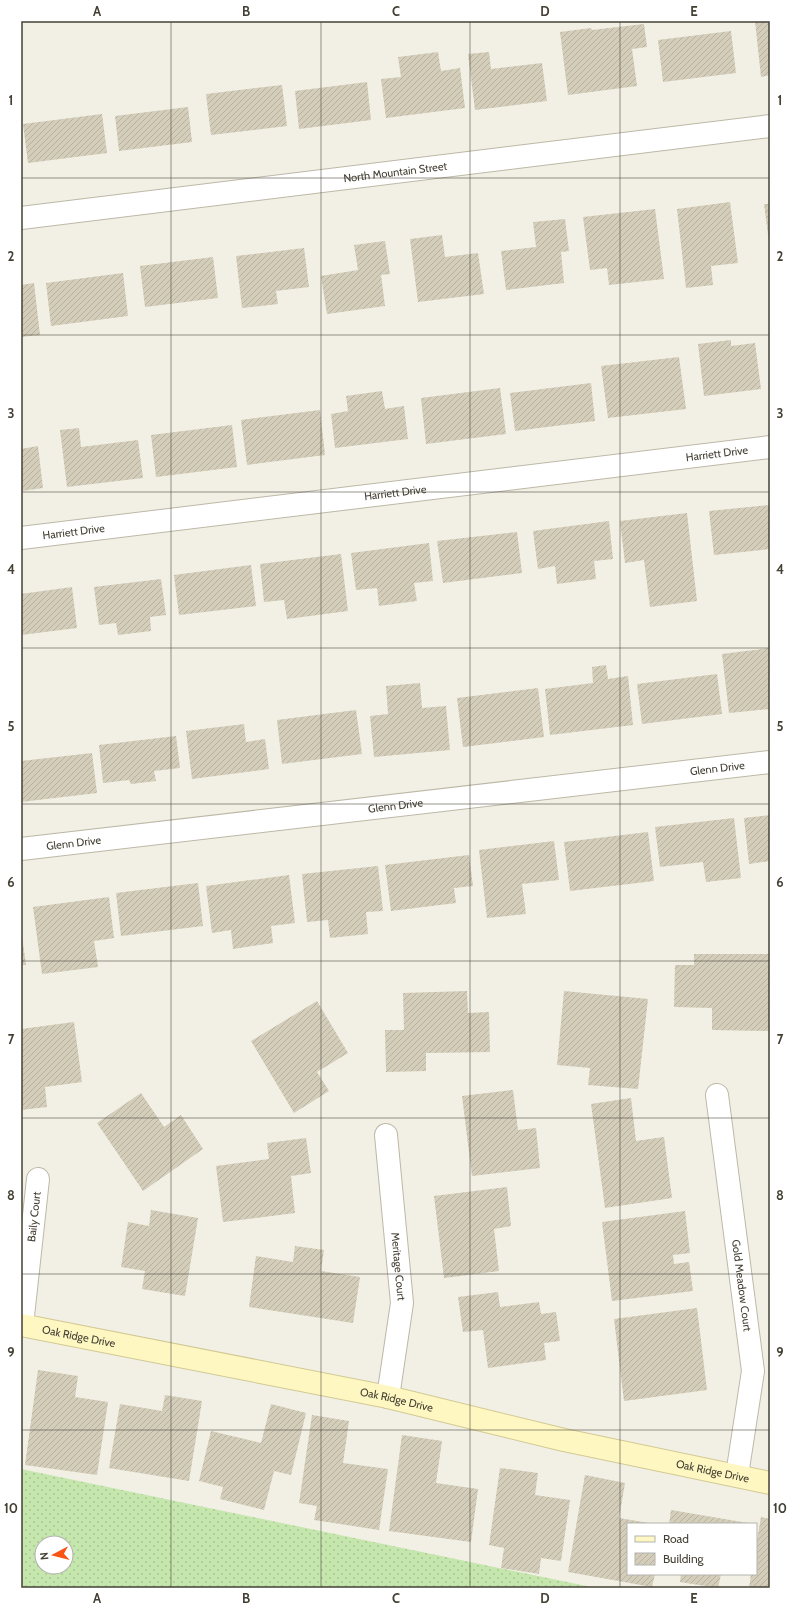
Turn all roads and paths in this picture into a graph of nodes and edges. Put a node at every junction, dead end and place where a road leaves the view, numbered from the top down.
1 (770, 126) edge
2 (21, 218) edge
3 (770, 447) edge
4 (21, 538) edge
5 (770, 762) edge
6 (21, 849) edge
7 (717, 1095) dead end
8 (386, 1135) dead end
9 (38, 1179) dead end
10 (22, 1325) edge
11 (388, 1397) junction
12 (737, 1475) junction
13 (770, 1483) edge

1 - 2 street, North Mountain Street
3 - 4 street, Harriett Drive
5 - 6 street, Glenn Drive
7 - 12 street, Gold Meadow Court
8 - 11 street, Meritage Court
9 - 10 street, Baily Court
10 - 11 street, Oak Ridge Drive
11 - 12 street, Oak Ridge Drive
12 - 13 street, Oak Ridge Drive

